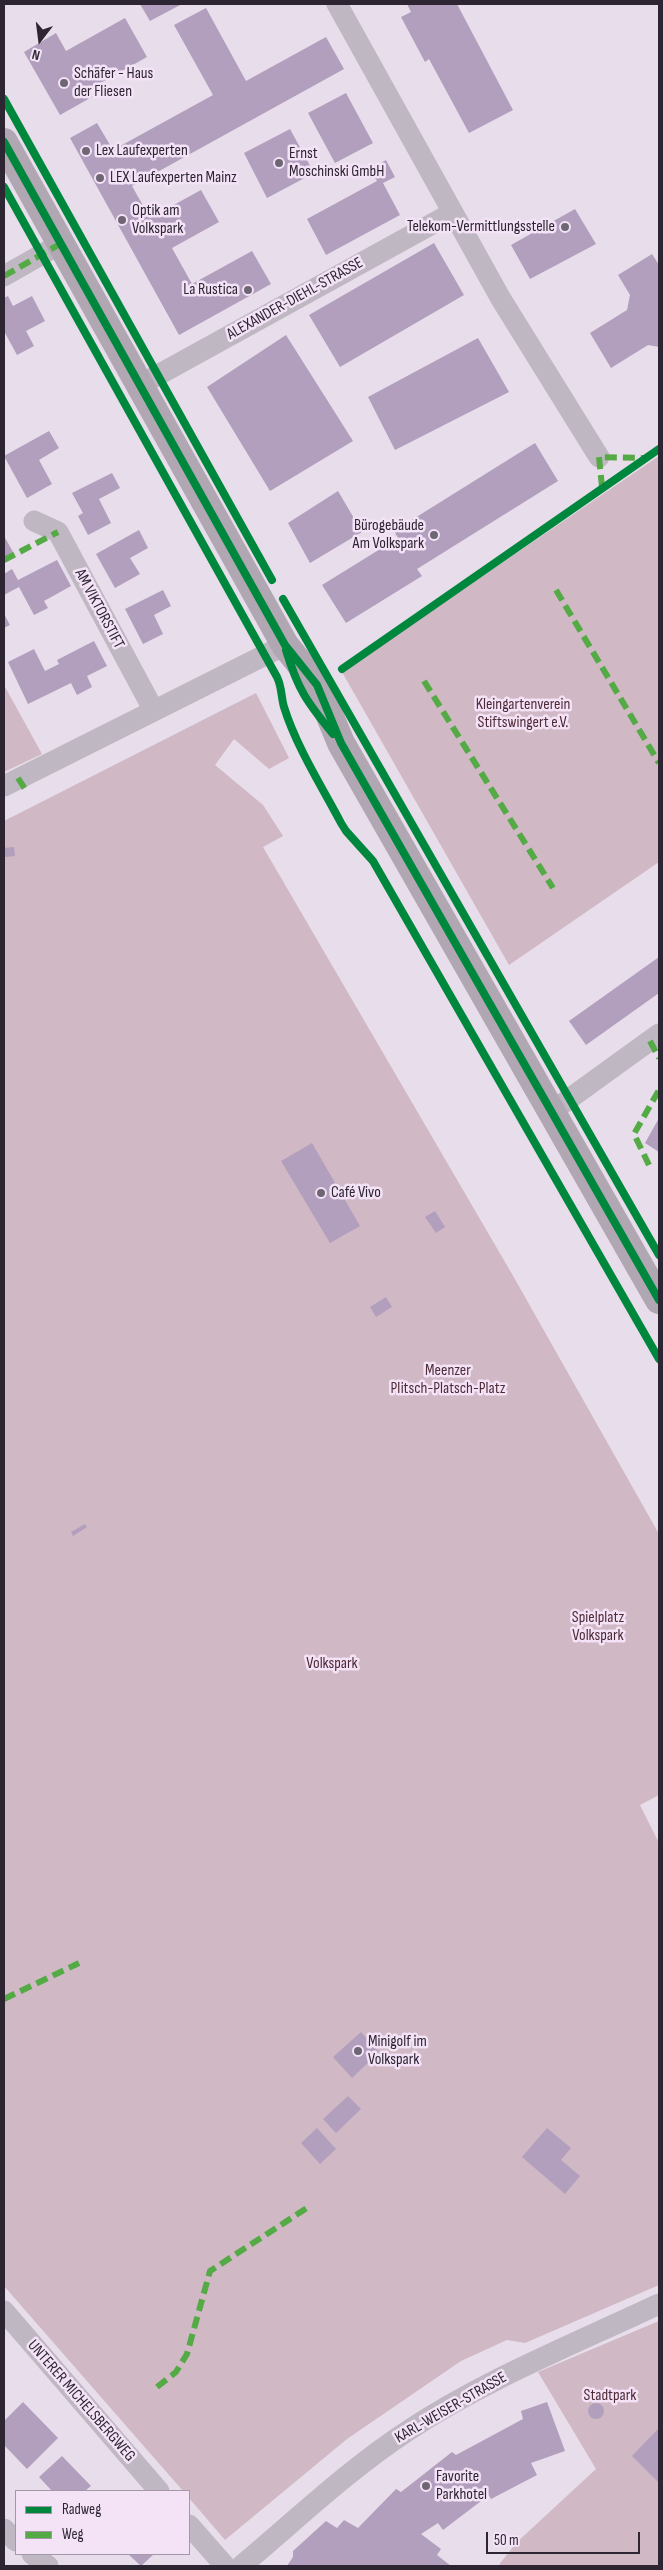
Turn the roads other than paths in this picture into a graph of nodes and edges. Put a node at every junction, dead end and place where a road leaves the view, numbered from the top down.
1 (337, 4) edge
2 (4, 142) edge
3 (452, 213) junction
4 (60, 244) junction
5 (4, 276) edge
6 (140, 386) junction
7 (599, 456) dead end
8 (34, 521) dead end
9 (285, 645) junction
10 (153, 709) junction
11 (4, 786) edge
12 (659, 1034) edge
13 (551, 1112) junction
14 (659, 1300) edge
15 (659, 2304) edge
16 (4, 2311) edge
17 (158, 2490) edge
18 (190, 2526) edge
19 (4, 2529) edge
20 (15, 2540) edge
21 (33, 2555) edge
22 (48, 2566) edge
23 (225, 2566) edge
24 (241, 2566) edge

1 - 3 street
2 - 4 street
3 - 6 street, ALEXANDER-DIEHL-STRASSE
3 - 7 street
4 - 5 street
4 - 6 street
6 - 9 street
8 - 10 street, AM VIKTORSTIFT
9 - 10 street
9 - 13 street
10 - 11 street
12 - 13 street
13 - 14 street
15 - 24 street, KARL-WEISER-STRASSE
16 - 17 street, UNTERER MICHELSBERGWEG
18 - 23 street
19 - 20 street
21 - 22 street

